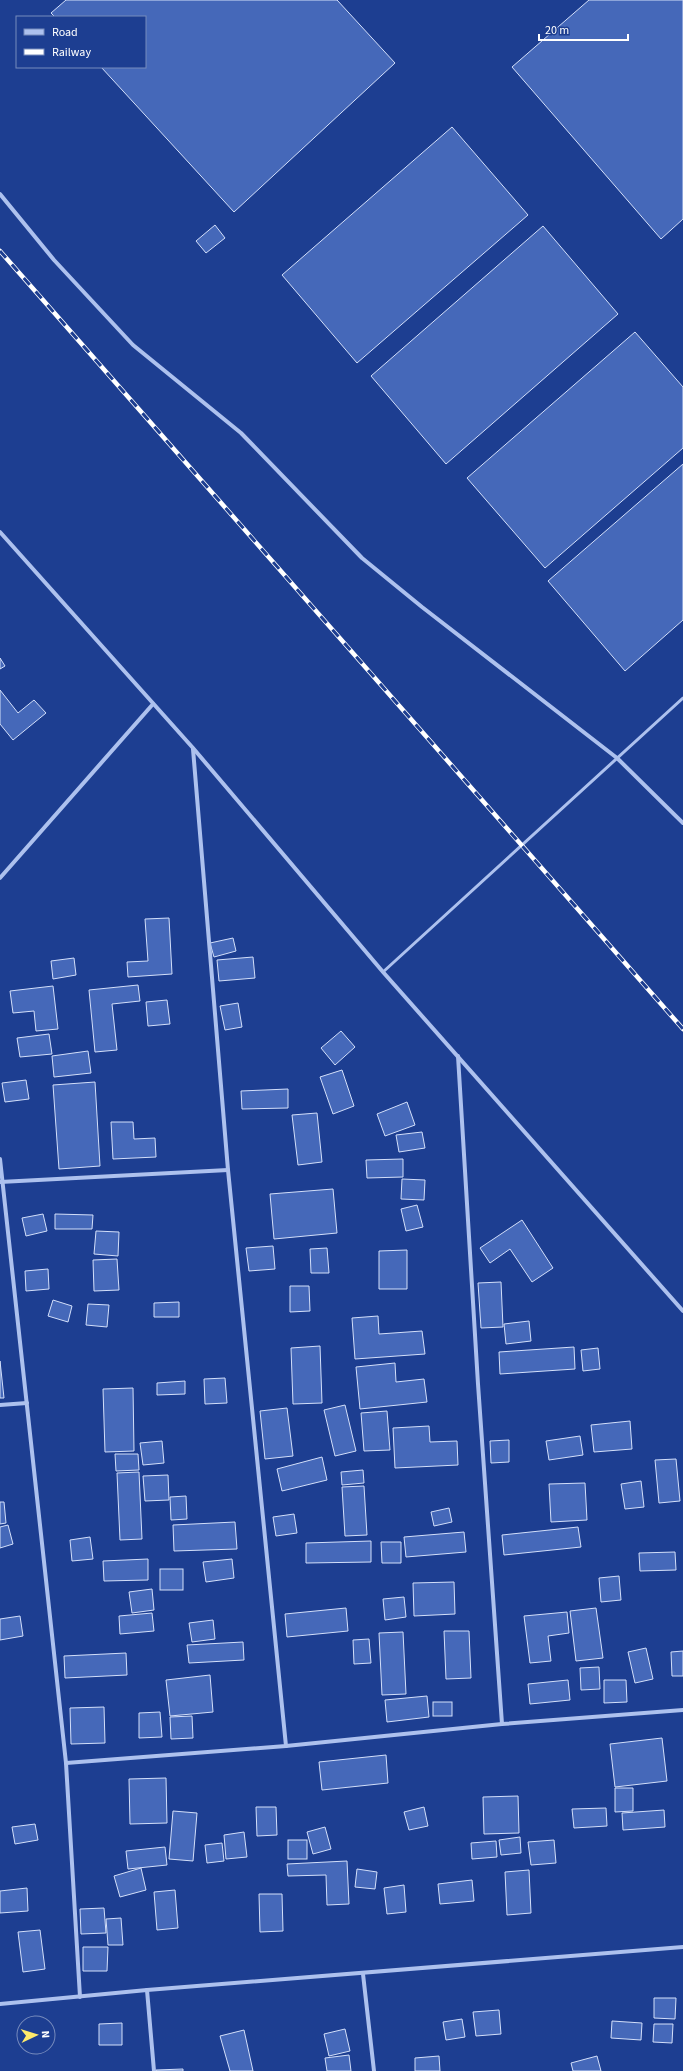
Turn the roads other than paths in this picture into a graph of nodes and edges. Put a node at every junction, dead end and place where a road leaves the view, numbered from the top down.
1 (0, 194) edge
2 (0, 532) edge
3 (683, 698) edge
4 (153, 704) junction
5 (193, 748) junction
6 (617, 758) junction
7 (683, 823) edge
8 (0, 878) edge
9 (383, 972) junction
10 (458, 1056) junction
11 (0, 1159) edge
12 (228, 1170) junction
13 (2, 1182) edge
14 (683, 1311) edge
15 (27, 1403) junction
16 (0, 1405) edge
17 (683, 1710) edge
18 (502, 1724) junction
19 (286, 1746) junction
20 (66, 1763) junction
21 (683, 1947) edge
22 (363, 1974) junction
23 (147, 1990) junction
24 (80, 1997) junction
25 (0, 2004) edge
26 (154, 2071) edge
27 (374, 2071) edge

1 - 6 street
2 - 4 street
3 - 6 lane
4 - 5 street
4 - 8 street
5 - 9 street
5 - 12 street
6 - 7 street
6 - 9 lane
9 - 10 street
10 - 14 street
10 - 18 street
11 - 13 street
12 - 13 street
12 - 19 street
13 - 15 street
15 - 16 street
15 - 20 street
17 - 18 street
18 - 19 street
19 - 20 street
20 - 24 street
21 - 22 street
22 - 23 street
22 - 27 street
23 - 24 street
23 - 26 street
24 - 25 street

